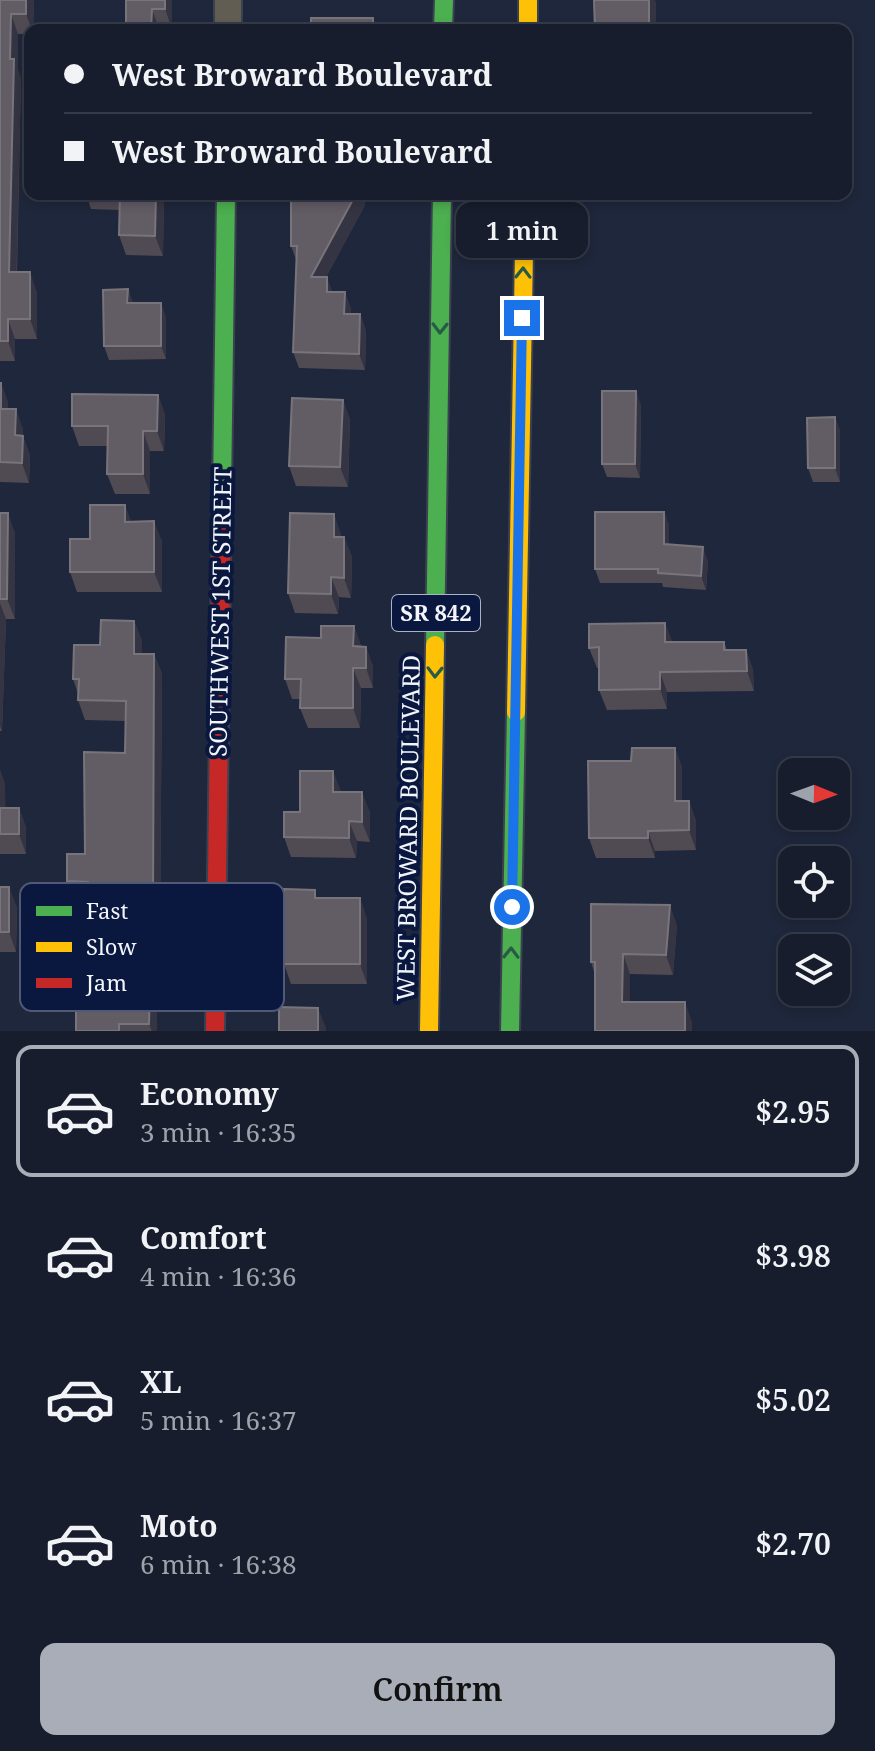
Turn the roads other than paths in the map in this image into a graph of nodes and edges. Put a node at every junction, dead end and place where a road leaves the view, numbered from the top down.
1 (228, 0) edge
2 (444, 0) edge
3 (528, 0) edge
4 (228, 24) edge
5 (443, 24) edge
6 (528, 24) edge
7 (226, 200) edge
8 (442, 200) edge
9 (525, 200) edge
10 (217, 883) edge
11 (215, 1011) edge
12 (215, 1031) edge
13 (429, 1031) edge
14 (510, 1031) edge

1 - 4 street
2 - 5 main road
3 - 6 main road
7 - 10 main road, SOUTHWEST 1ST STREET
8 -> 13 main road, WEST BROWARD BOULEVARD / SR 842
14 -> 9 main road
11 - 12 main road, SOUTHWEST 1ST STREET

